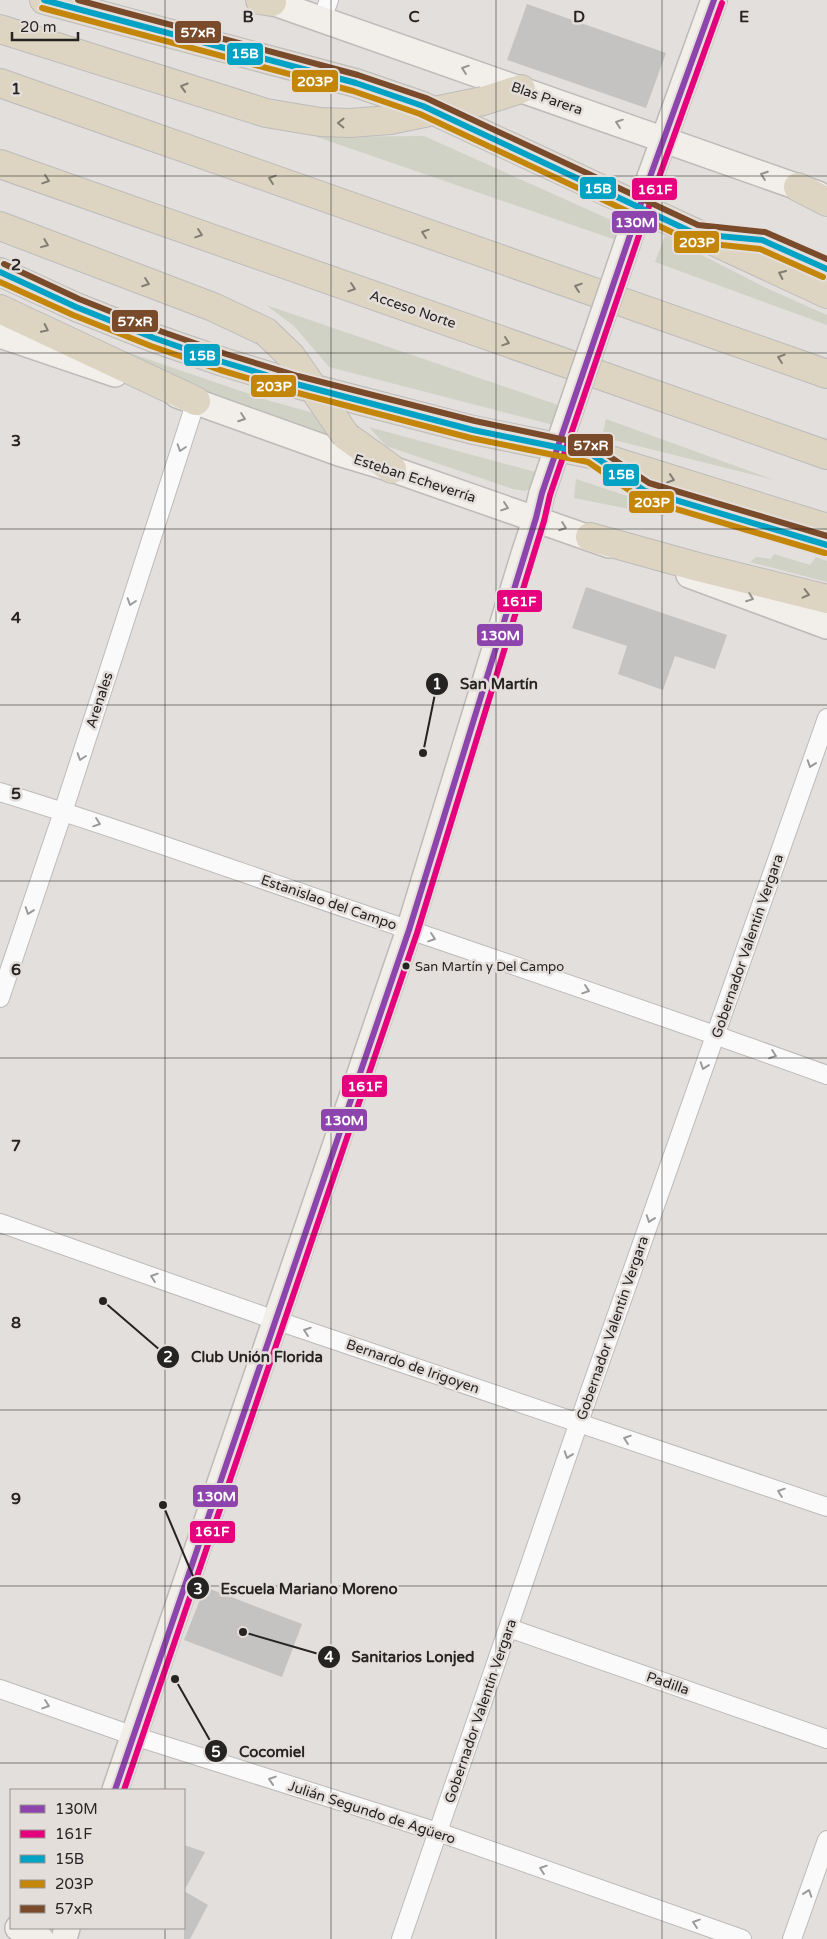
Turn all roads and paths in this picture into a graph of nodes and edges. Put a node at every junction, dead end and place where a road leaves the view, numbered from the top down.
1 (44, 0) edge
2 (714, 0) edge
3 (266, 1) edge
4 (326, 10) edge
5 (0, 29) edge
6 (0, 83) edge
7 (521, 89) junction
8 (665, 139) junction
9 (0, 164) edge
10 (798, 187) junction
11 (827, 196) edge
12 (827, 202) edge
13 (0, 226) edge
14 (0, 272) edge
15 (827, 294) edge
16 (1, 331) edge
17 (827, 374) edge
18 (196, 402) junction
19 (827, 455) edge
20 (392, 469) junction
21 (536, 518) junction
22 (827, 528) edge
23 (590, 537) junction
24 (827, 599) edge
25 (827, 626) edge
26 (827, 718) edge
27 (0, 792) edge
28 (63, 812) junction
29 (409, 930) junction
30 (0, 998) edge
31 (715, 1034) junction
32 (827, 1075) edge
33 (0, 1223) edge
34 (275, 1320) junction
35 (579, 1422) junction
36 (827, 1507) edge
37 (509, 1628) junction
38 (0, 1689) edge
39 (134, 1736) junction
40 (827, 1739) edge
41 (116, 1789) edge
42 (438, 1832) junction
43 (827, 1840) edge
44 (20, 1929) edge
45 (41, 1939) edge
46 (401, 1939) edge
47 (742, 1939) edge
48 (792, 1939) edge

15 -> 1 highway
2 - 8 street
3 - 4 street, Blas Parera
7 -> 4 street, Blas Parera
7 -> 5 highway, bridge
17 -> 6 highway
8 -> 7 street, Blas Parera
10 -> 8 street, Blas Parera
8 - 21 street, bridge
9 -> 19 highway, Acceso Norte
10 - 11 street, Blas Parera
10 - 12 highway
13 -> 20 highway, bridge
14 -> 22 highway
16 -> 18 highway
18 -> 20 street, Esteban Echeverría
18 -> 28 street, Arenales
20 -> 21 street, Esteban Echeverría
21 -> 23 street, Esteban Echeverría
21 - 29 street
23 -> 24 highway
23 -> 25 street, Esteban Echeverría
26 -> 31 street, Gobernador Valentín Vergara
27 - 28 street, Estanislao del Campo
28 -> 29 street, Estanislao del Campo
28 -> 30 street, Arenales
29 -> 31 street, Estanislao del Campo
29 - 34 street
31 -> 32 street, Estanislao del Campo
31 -> 35 street, Gobernador Valentín Vergara
34 -> 33 street, Bernardo de Irigoyen
35 -> 34 street, Bernardo de Irigoyen
34 - 39 street
36 -> 35 street, Bernardo de Irigoyen
35 -> 37 street, Gobernador Valentín Vergara
37 - 40 street, Padilla
37 - 42 street, Gobernador Valentín Vergara
38 -> 39 street, Julián Segundo de Agüero
39 - 41 street
42 -> 39 street, Julián Segundo de Agüero
42 - 46 street, Gobernador Valentín Vergara
47 -> 42 street, Julián Segundo de Agüero
48 -> 43 street
44 - 45 street

